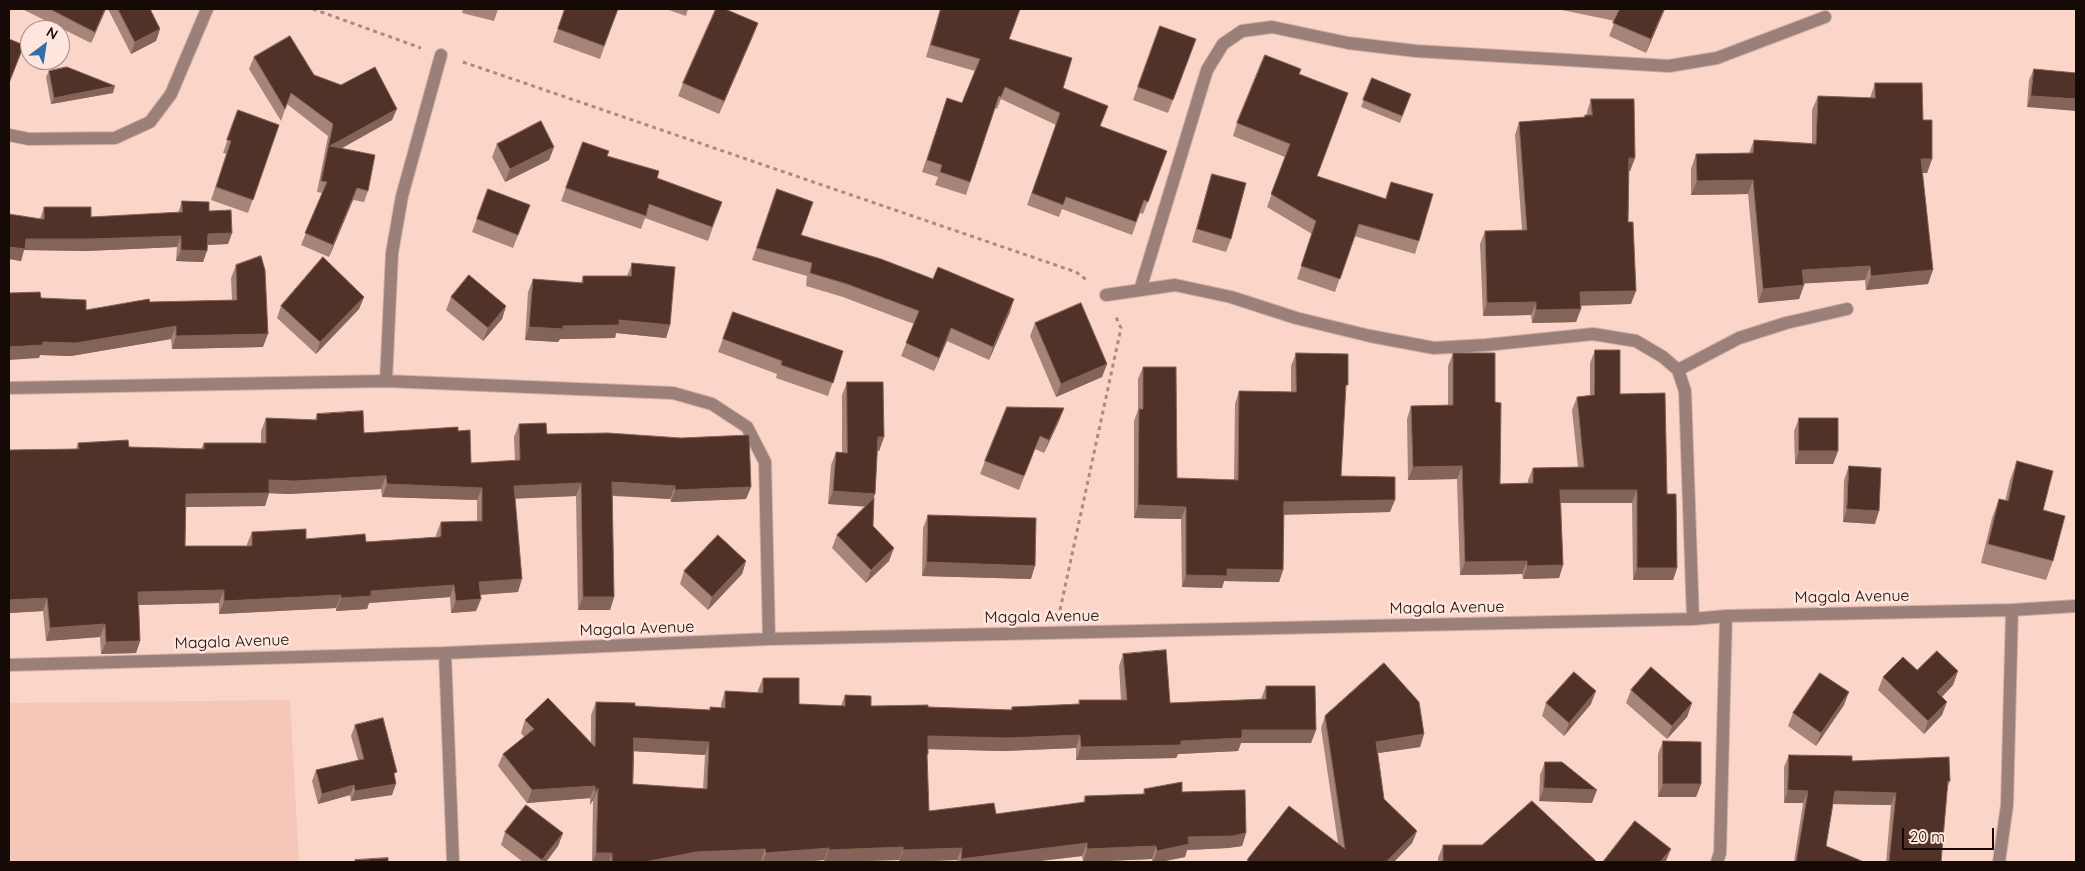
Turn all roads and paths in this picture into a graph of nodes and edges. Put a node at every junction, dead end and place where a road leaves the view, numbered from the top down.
1 (207, 9) edge
2 (313, 9) edge
3 (1825, 17) dead end
4 (440, 55) junction
5 (9, 135) edge
6 (1140, 290) junction
7 (1106, 295) junction
8 (1847, 309) dead end
9 (1678, 370) junction
10 (386, 380) junction
11 (9, 388) edge
12 (2076, 606) edge
13 (2012, 610) junction
14 (1726, 616) junction
15 (1693, 620) junction
16 (1055, 633) junction
17 (769, 639) junction
18 (445, 653) junction
19 (9, 665) edge
20 (453, 862) edge
21 (1717, 862) edge
22 (1999, 862) edge

1 - 5 street
2 - 4 path
3 - 6 street
4 - 7 path
4 - 10 street
6 - 7 street
6 - 9 street
7 - 16 path
8 - 9 street
9 - 15 street
10 - 11 street
10 - 17 street
12 - 13 street, Magala Avenue
13 - 14 street, Magala Avenue
13 - 22 street
14 - 15 street, Magala Avenue
14 - 21 street
15 - 16 street, Magala Avenue
16 - 17 street, Magala Avenue
17 - 18 street, Magala Avenue
18 - 19 street, Magala Avenue
18 - 20 street

